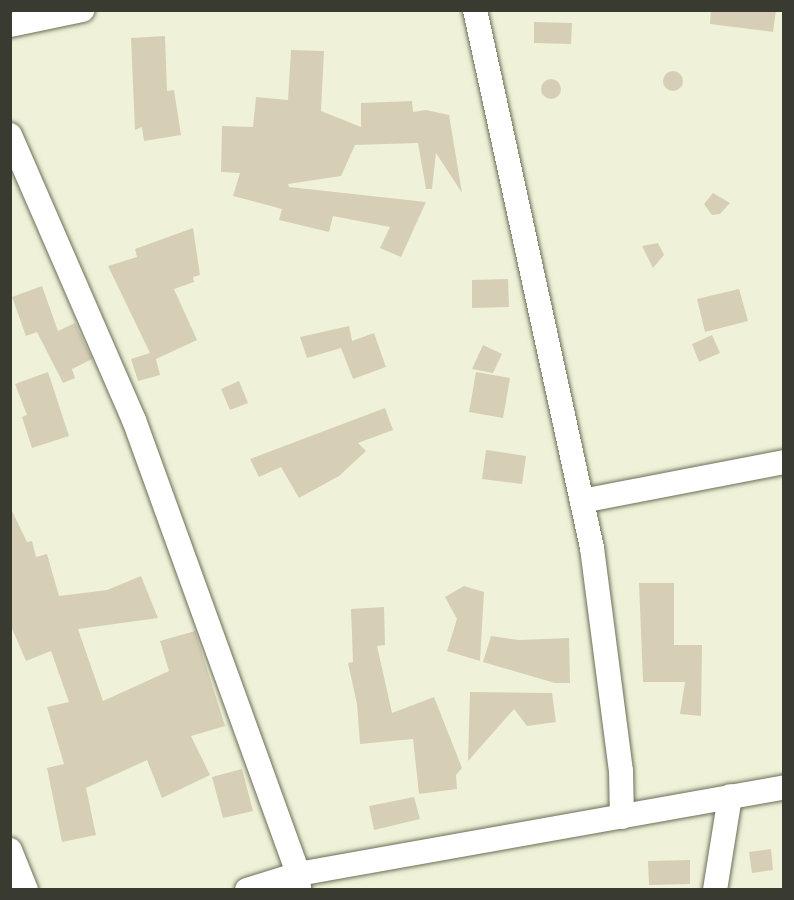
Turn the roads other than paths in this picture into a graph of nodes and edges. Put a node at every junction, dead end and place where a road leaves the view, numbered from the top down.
1 (82, 10) edge
2 (475, 10) edge
3 (10, 25) edge
4 (10, 135) edge
5 (783, 462) edge
6 (582, 501) junction
7 (783, 787) edge
8 (730, 795) junction
9 (622, 817) junction
10 (10, 850) edge
11 (299, 882) edge
12 (26, 890) edge
13 (247, 890) edge
14 (715, 890) edge

1 - 3 street
2 - 6 street
4 - 11 street
5 - 6 street
6 - 9 street
7 - 8 street
8 - 9 street
8 - 14 street
9 - 11 street
10 - 12 street
11 - 13 street

